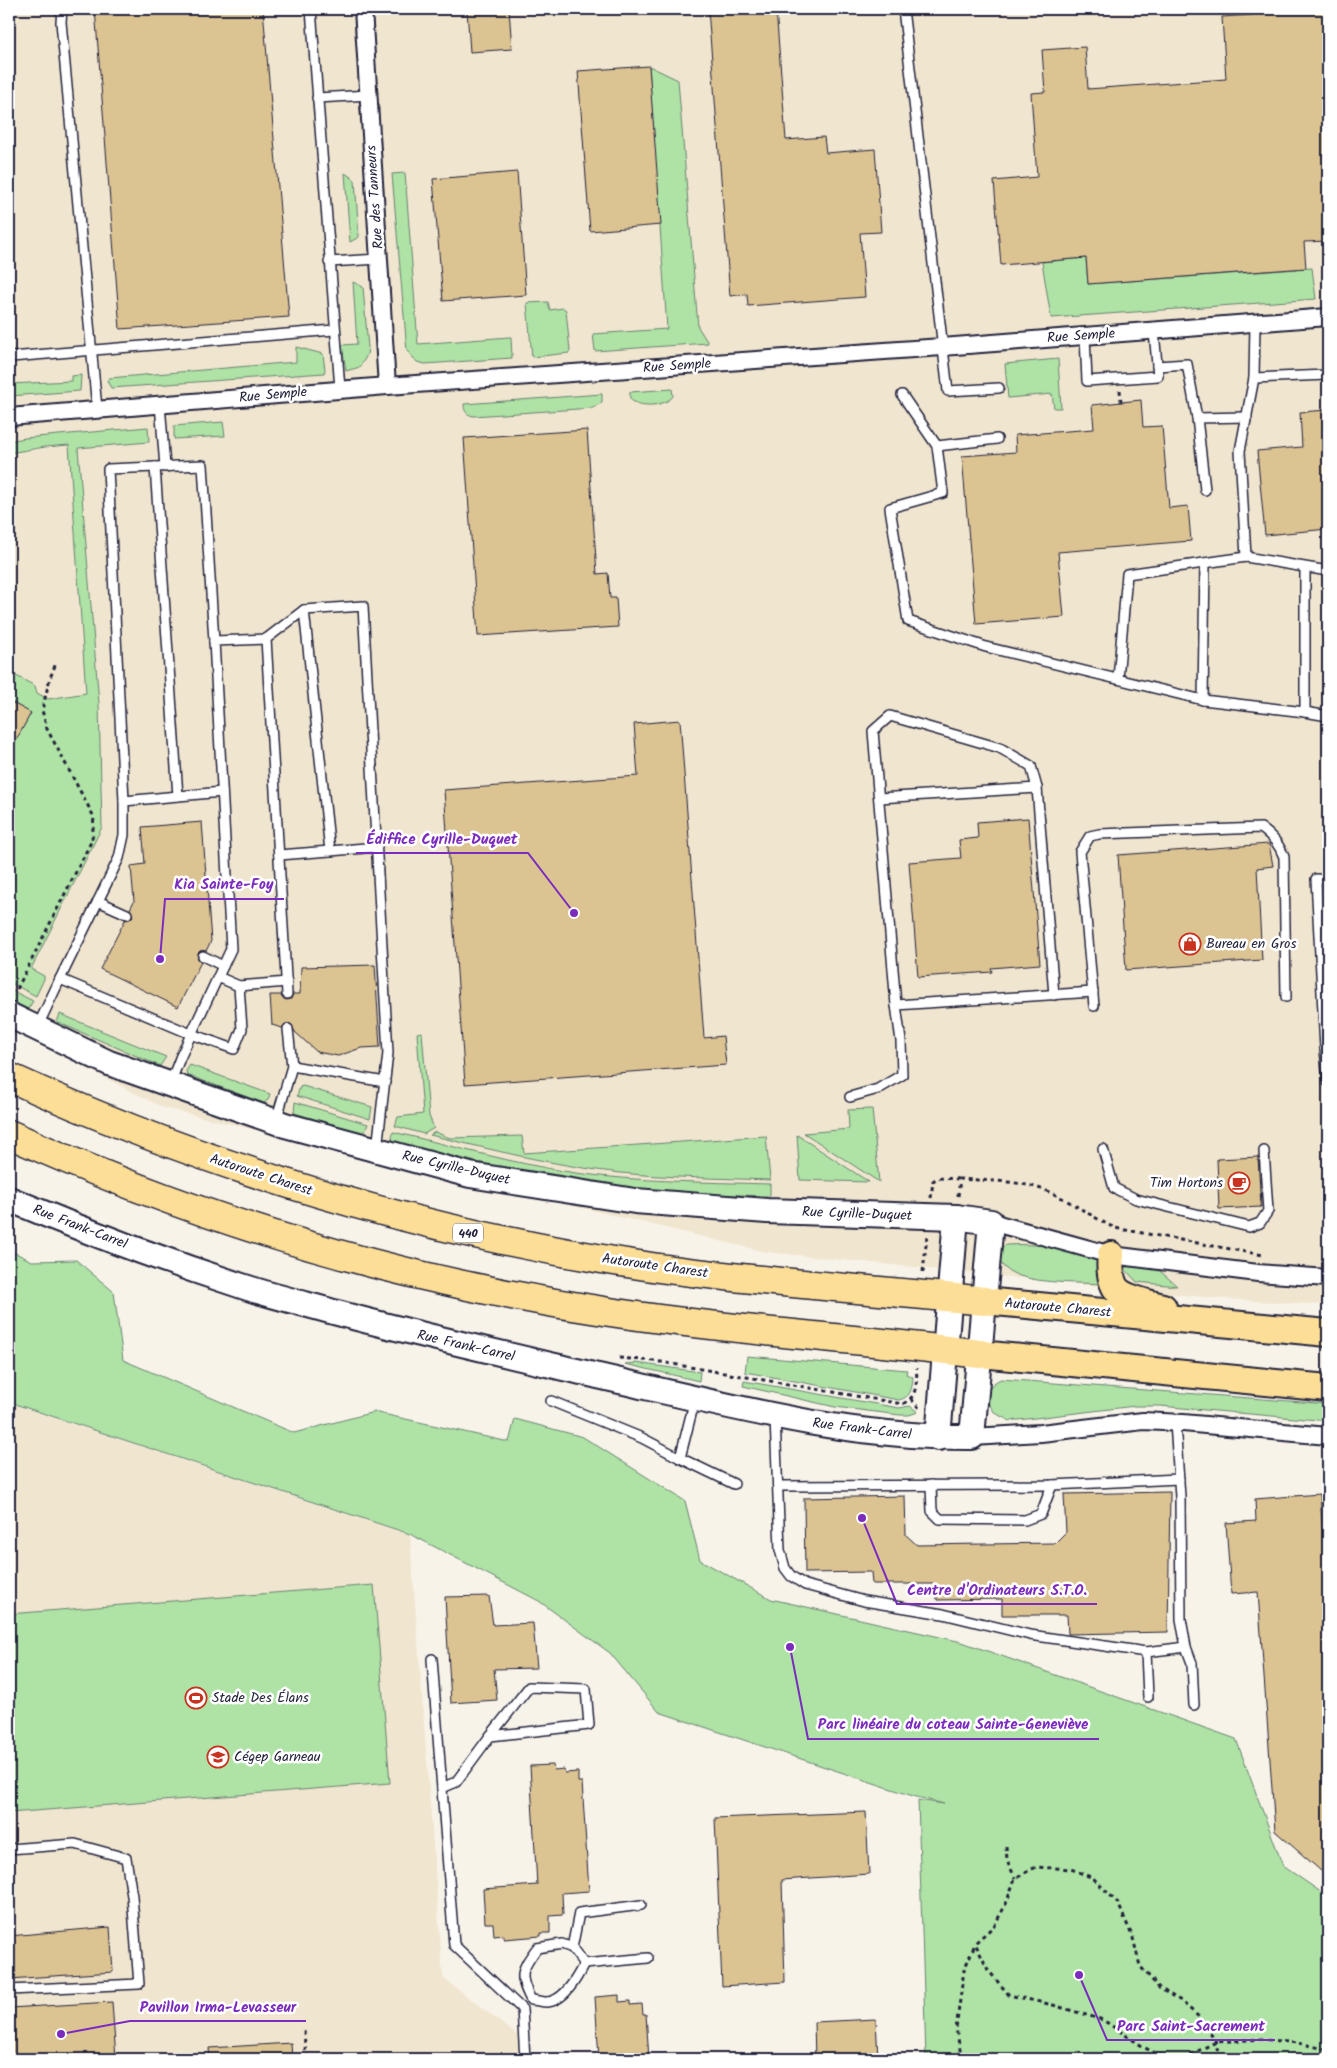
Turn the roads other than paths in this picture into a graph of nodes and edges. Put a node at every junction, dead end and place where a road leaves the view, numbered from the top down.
1 (62, 9) edge
2 (310, 9) edge
3 (363, 9) edge
4 (904, 9) edge
5 (368, 95) junction
6 (317, 98) junction
7 (379, 258) junction
8 (329, 262) junction
9 (1328, 317) edge
10 (1255, 323) junction
11 (334, 330) junction
12 (1154, 331) junction
13 (1085, 336) junction
14 (942, 347) junction
15 (90, 350) junction
16 (11, 357) dead end
17 (1157, 366) junction
18 (1328, 375) edge
19 (1254, 378) junction
20 (387, 386) junction
21 (1000, 388) dead end
22 (340, 389) junction
23 (902, 395) dead end
24 (160, 404) junction
25 (96, 409) junction
26 (26, 415) junction
27 (9, 417) edge
28 (1247, 417) junction
29 (1197, 418) junction
30 (9, 422) edge
31 (997, 439) dead end
32 (937, 446) junction
33 (155, 467) junction
34 (165, 467) junction
35 (1205, 490) dead end
36 (1246, 557) junction
37 (1205, 563) junction
38 (1305, 568) junction
39 (1328, 571) edge
40 (304, 610) junction
41 (266, 639) junction
42 (214, 641) junction
43 (1118, 679) junction
44 (1203, 700) junction
45 (1305, 712) junction
46 (1328, 716) edge
47 (1037, 788) junction
48 (222, 792) junction
49 (178, 796) junction
50 (879, 798) junction
51 (124, 801) junction
52 (377, 847) junction
53 (330, 851) junction
54 (279, 855) junction
55 (1328, 880) edge
56 (98, 901) junction
57 (127, 914) dead end
58 (203, 956) dead end
59 (224, 966) junction
60 (218, 977) junction
61 (60, 979) junction
62 (287, 982) junction
63 (239, 986) junction
64 (1093, 992) junction
65 (288, 994) dead end
66 (1054, 995) junction
67 (1286, 998) dead end
68 (896, 1006) junction
69 (1094, 1006) dead end
70 (9, 1015) edge
71 (37, 1028) junction
72 (288, 1029) dead end
73 (191, 1034) junction
74 (1327, 1049) edge
75 (292, 1066) junction
76 (9, 1077) edge
77 (385, 1082) junction
78 (1328, 1082) edge
79 (170, 1084) junction
80 (850, 1097) dead end
81 (276, 1122) junction
82 (9, 1134) edge
83 (377, 1149) junction
84 (1103, 1149) dead end
85 (1264, 1151) dead end
86 (9, 1199) edge
87 (956, 1217) junction
88 (991, 1222) junction
89 (1110, 1254) junction
90 (1328, 1278) edge
91 (950, 1297) junction
92 (984, 1301) junction
93 (1211, 1322) junction
94 (1328, 1333) edge
95 (946, 1350) junction
96 (980, 1354) junction
97 (1328, 1388) edge
98 (695, 1398) junction
99 (551, 1401) dead end
100 (775, 1416) junction
101 (1175, 1422) junction
102 (1328, 1436) edge
103 (938, 1438) junction
104 (972, 1438) junction
105 (680, 1458) junction
106 (1178, 1479) junction
107 (734, 1484) dead end
108 (932, 1485) junction
109 (1052, 1485) junction
110 (778, 1486) junction
111 (1186, 1647) junction
112 (1146, 1652) junction
113 (432, 1659) dead end
114 (1148, 1697) dead end
115 (1194, 1705) dead end
116 (490, 1736) junction
117 (442, 1788) junction
118 (9, 1849) edge
119 (642, 1905) dead end
120 (572, 1948) junction
121 (648, 1958) dead end
122 (584, 1964) junction
123 (9, 1990) edge
124 (531, 2000) junction
125 (522, 2009) junction
126 (525, 2059) edge

1 - 15 lane
2 - 6 lane
3 - 5 street, Rue des Tanneurs
4 - 14 lane
5 - 6 lane
5 - 7 street, Rue des Tanneurs
6 - 8 lane
7 - 8 lane
7 - 20 street, Rue des Tanneurs
8 - 11 lane
9 - 10 street, Rue Semple
10 - 12 street, Rue Semple
10 - 19 lane
11 - 15 lane
11 - 22 lane
12 - 13 street, Rue Semple
12 - 17 lane
13 - 14 street, Rue Semple
13 - 17 lane
14 - 20 street, Rue Semple
14 - 21 lane
15 - 16 lane
15 - 25 lane
17 - 29 lane
18 - 19 lane
19 - 28 lane
20 - 22 street, Rue Semple
22 - 24 street, Rue Semple
23 - 32 lane
24 - 25 street, Rue Semple
24 - 34 lane
25 - 26 street, Rue Semple
26 - 27 street, Rue Semple
26 - 30 street, Rue Semple
28 - 29 lane
28 - 36 lane
29 - 35 lane
31 - 32 lane
32 - 43 lane
33 - 34 lane
33 - 49 lane
33 - 51 lane
34 - 42 lane
36 - 37 lane
36 - 38 lane
37 - 43 lane
37 - 44 lane
38 - 39 lane
38 - 45 lane
40 - 41 lane
40 - 52 lane
40 - 53 lane
41 - 42 lane
41 - 54 lane
42 - 48 lane
43 - 44 lane
44 - 45 lane
45 - 46 lane
47 - 50 lane
47 - 50 lane
47 - 66 lane
48 - 49 lane
48 - 59 lane
49 - 51 lane
50 - 68 lane
51 - 56 lane
52 - 53 lane
52 - 77 lane
53 - 54 lane
54 - 62 lane
55 - 74 lane
56 - 57 lane
56 - 61 lane
58 - 59 lane
59 - 60 lane
60 - 63 lane
60 - 73 lane
61 - 71 lane
61 - 73 lane
62 - 63 lane
62 - 65 lane
63 - 73 lane
64 - 66 lane
64 - 67 lane
64 - 69 lane
66 - 68 lane
68 - 80 lane
70 - 71 street, Rue Cyrille-Duquet
71 - 79 street, Rue Cyrille-Duquet
72 - 75 lane
73 - 79 lane
74 - 78 lane
75 - 77 lane
75 - 81 lane
76 - 91 highway, Autoroute Charest / 440
77 - 83 lane
79 - 81 street, Rue Cyrille-Duquet
81 - 83 street, Rue Cyrille-Duquet
82 - 95 highway
83 - 87 street, Rue Cyrille-Duquet
84 - 85 lane
86 - 98 street, Rue Frank-Carrel
87 - 88 street, Rue Cyrille-Duquet
87 - 91 street
88 - 89 street, Rue Cyrille-Duquet
88 - 92 street
89 - 90 street, Rue Cyrille-Duquet
89 - 93 main road
91 - 92 highway, Autoroute Charest / 440
91 - 95 street
92 - 93 main road, Autoroute Charest
92 - 96 street
93 - 94 main road, Autoroute Charest
95 - 96 highway
95 - 103 street
96 - 97 main road
96 - 104 street
98 - 100 street, Rue Frank-Carrel
98 - 105 lane
99 - 105 lane
100 - 103 street, Rue Frank-Carrel
100 - 110 lane
101 - 102 street, Rue Frank-Carrel
101 - 104 street, Rue Frank-Carrel
101 - 106 lane
103 - 104 street, Rue Frank-Carrel
105 - 107 lane
106 - 109 lane
106 - 111 lane
108 - 109 lane
108 - 109 lane
108 - 110 lane
110 - 112 lane
111 - 112 lane
111 - 115 lane
112 - 114 lane
113 - 117 lane
116 - 116 lane
116 - 117 lane
117 - 125 lane
118 - 123 lane
119 - 120 lane
120 - 122 lane
120 - 124 lane
121 - 122 lane
122 - 124 lane
124 - 125 lane
125 - 126 lane

